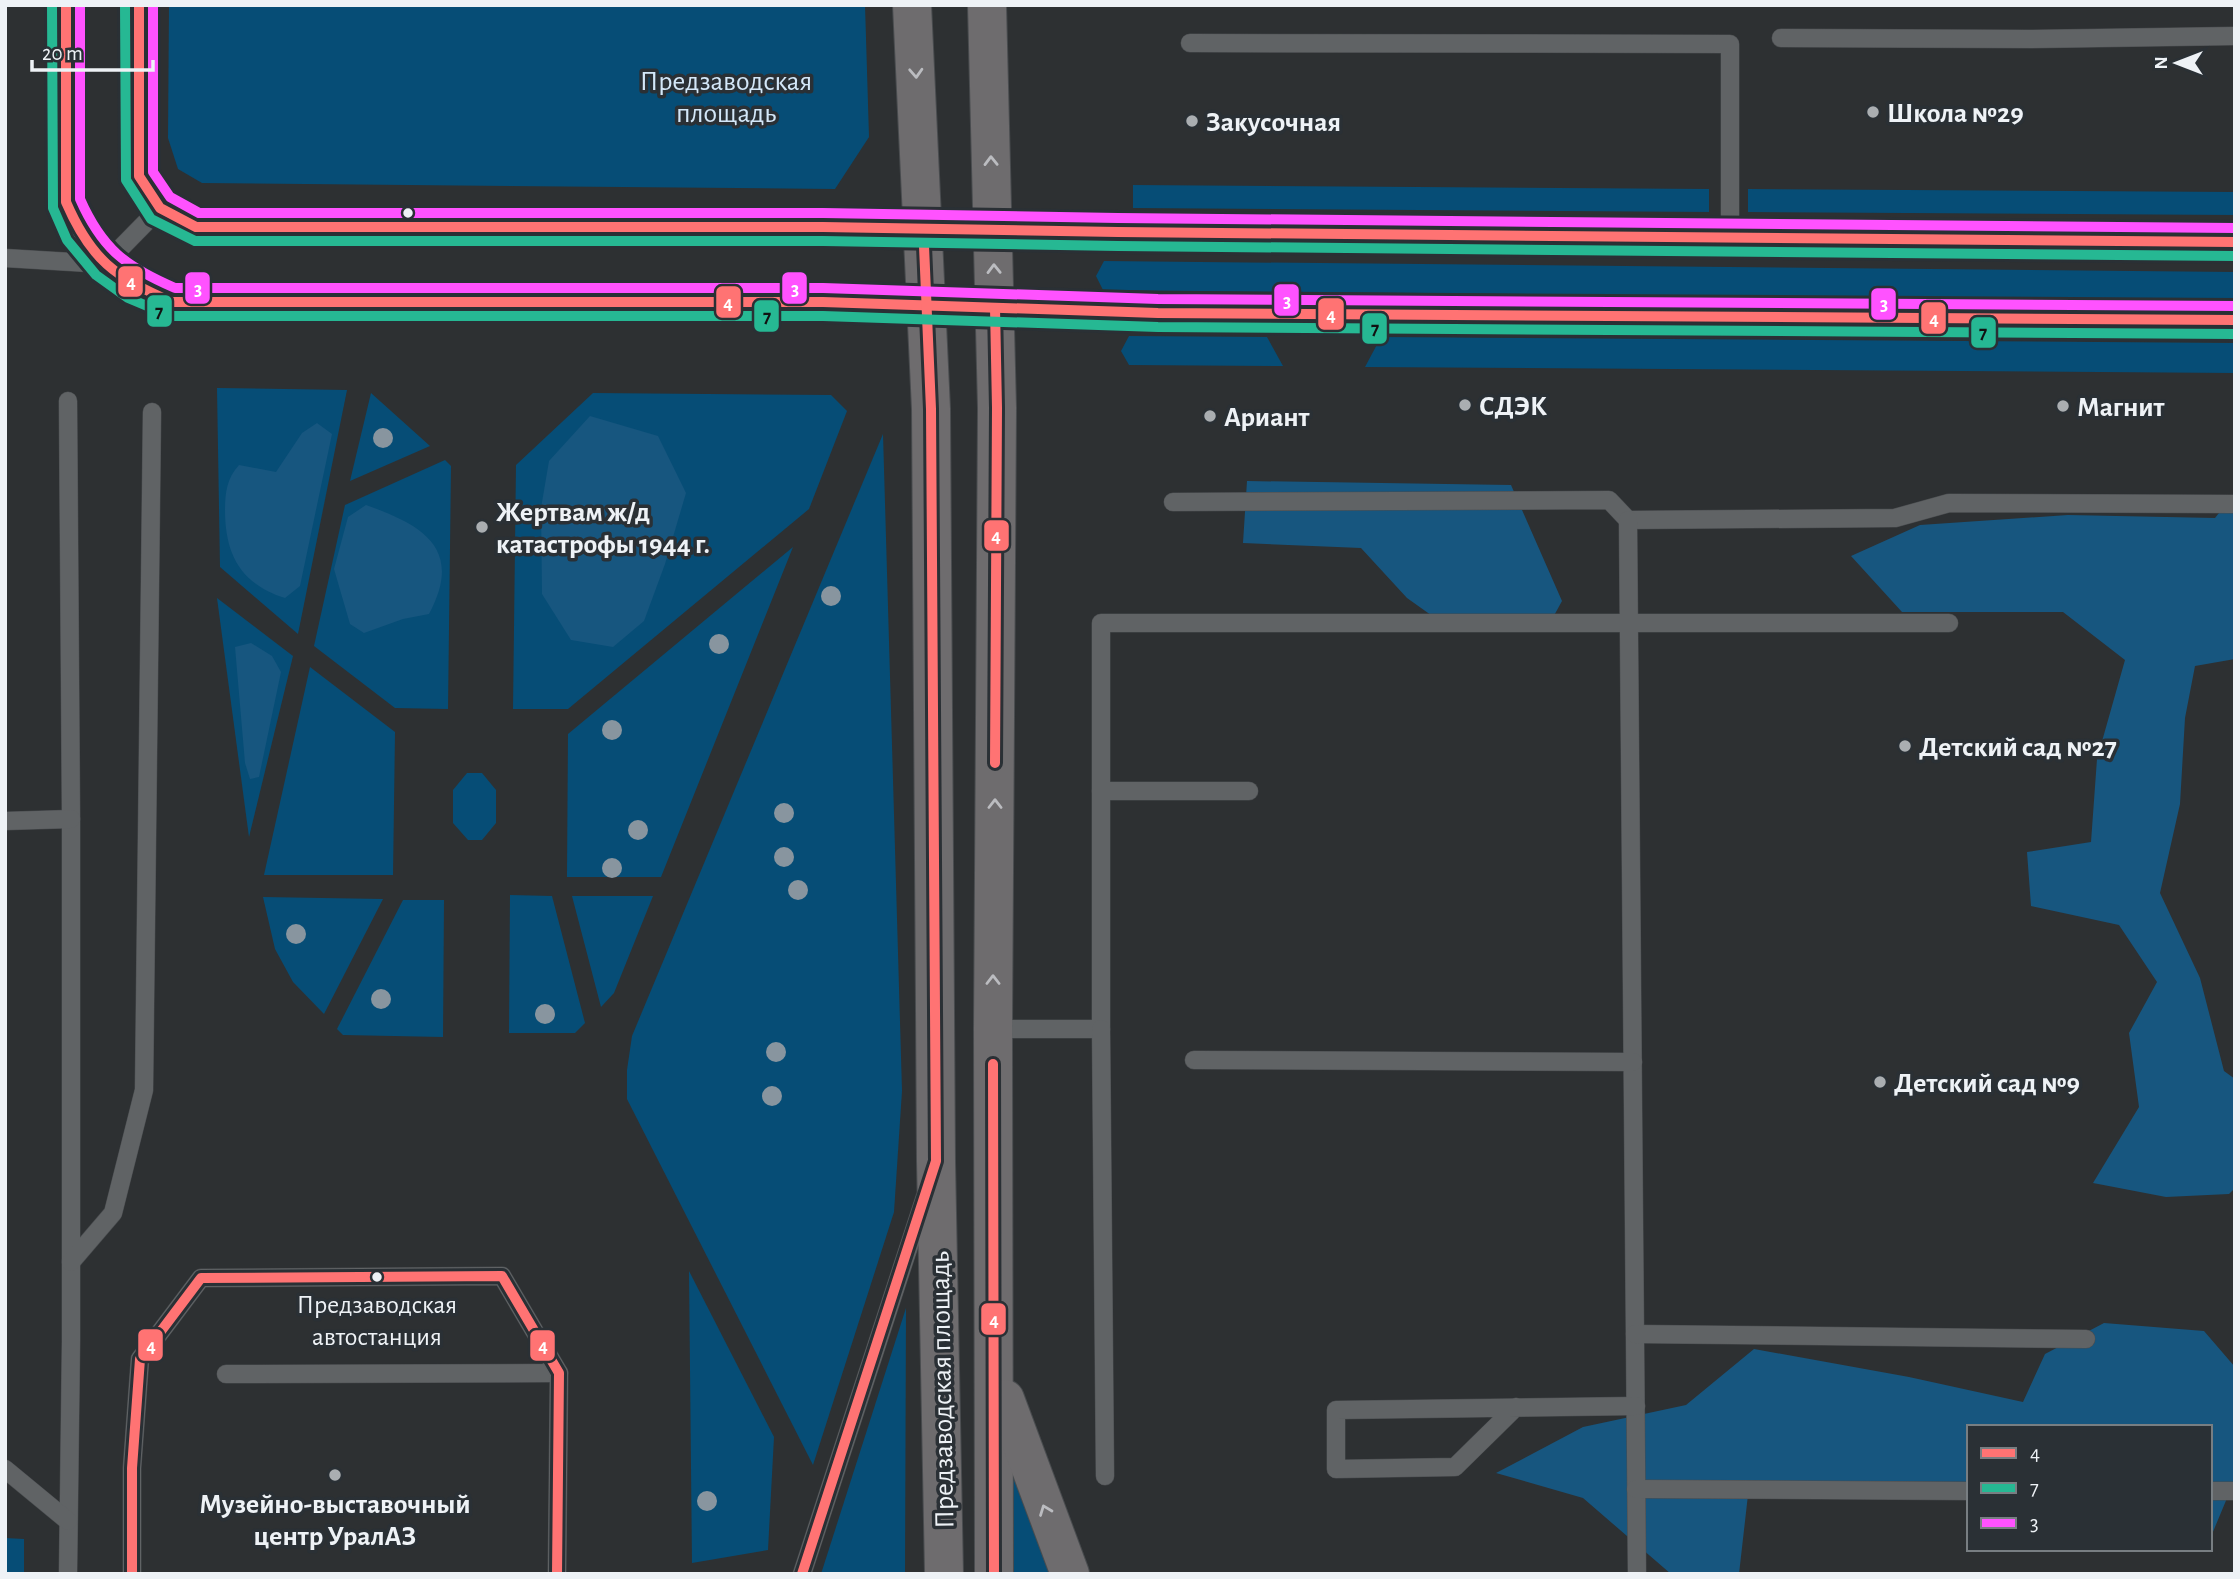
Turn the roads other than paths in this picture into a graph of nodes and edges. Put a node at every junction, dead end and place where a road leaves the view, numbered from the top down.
1 (66, 5) edge
2 (139, 5) edge
3 (912, 5) edge
4 (987, 5) edge
5 (2235, 36) edge
6 (1781, 38) dead end
7 (1190, 43) dead end
8 (160, 208) junction
9 (923, 229) junction
10 (993, 230) junction
11 (1730, 239) junction
12 (2235, 242) edge
13 (5, 258) edge
14 (105, 264) junction
15 (926, 305) junction
16 (995, 308) junction
17 (2235, 320) edge
18 (68, 401) dead end
19 (152, 412) dead end
20 (1173, 502) dead end
21 (2235, 504) edge
22 (1628, 520) junction
23 (1629, 622) junction
24 (1949, 622) dead end
25 (1101, 791) junction
26 (1249, 791) dead end
27 (71, 819) junction
28 (5, 821) edge
29 (993, 1029) junction
30 (1101, 1029) junction
31 (1194, 1060) dead end
32 (1633, 1062) junction
33 (936, 1161) junction
34 (71, 1262) junction
35 (1635, 1334) junction
36 (2086, 1339) dead end
37 (994, 1367) junction
38 (559, 1373) junction
39 (226, 1374) dead end
40 (1636, 1406) junction
41 (1516, 1408) junction
42 (5, 1469) edge
43 (1105, 1476) dead end
44 (1636, 1489) junction
45 (1967, 1490) edge
46 (2212, 1491) edge
47 (2235, 1492) edge
48 (68, 1521) junction
49 (68, 1574) edge
50 (132, 1574) edge
51 (557, 1574) edge
52 (802, 1574) edge
53 (944, 1574) edge
54 (994, 1574) edge
55 (1070, 1574) edge
56 (1637, 1574) edge

1 - 14 main road
2 - 8 main road
3 -> 9 main road
10 -> 4 main road, Предзаводская площадь
5 - 6 lane
7 - 11 lane
8 - 9 main road
8 - 14 lane
9 - 10 main road
9 - 15 main road
10 - 11 main road
16 -> 10 main road, Предзаводская площадь
11 - 12 main road
13 - 14 lane
14 - 15 main road
15 - 16 main road
15 - 33 main road, Предзаводская площадь
16 - 17 main road
29 -> 16 main road, Предзаводская площадь
18 - 27 lane
19 - 34 lane
20 - 22 lane
21 - 22 lane
22 - 23 lane
23 - 24 lane
23 - 25 lane
23 - 32 lane
25 - 26 lane
25 - 30 lane
27 - 28 lane
27 - 34 lane
29 - 30 lane
29 - 37 main road, Предзаводская площадь
30 - 43 lane
31 - 32 lane
32 - 35 lane
33 - 52 lane
33 - 53 main road, Предзаводская площадь
34 - 48 lane
35 - 36 lane
35 - 40 lane
37 - 54 main road, Предзаводская площадь
55 -> 37 main road
38 - 39 lane
38 - 50 lane
38 - 51 lane
40 - 41 lane
40 - 44 lane
41 - 41 lane
42 - 48 lane
44 - 45 lane
44 - 56 lane
46 - 47 lane
48 - 49 lane

